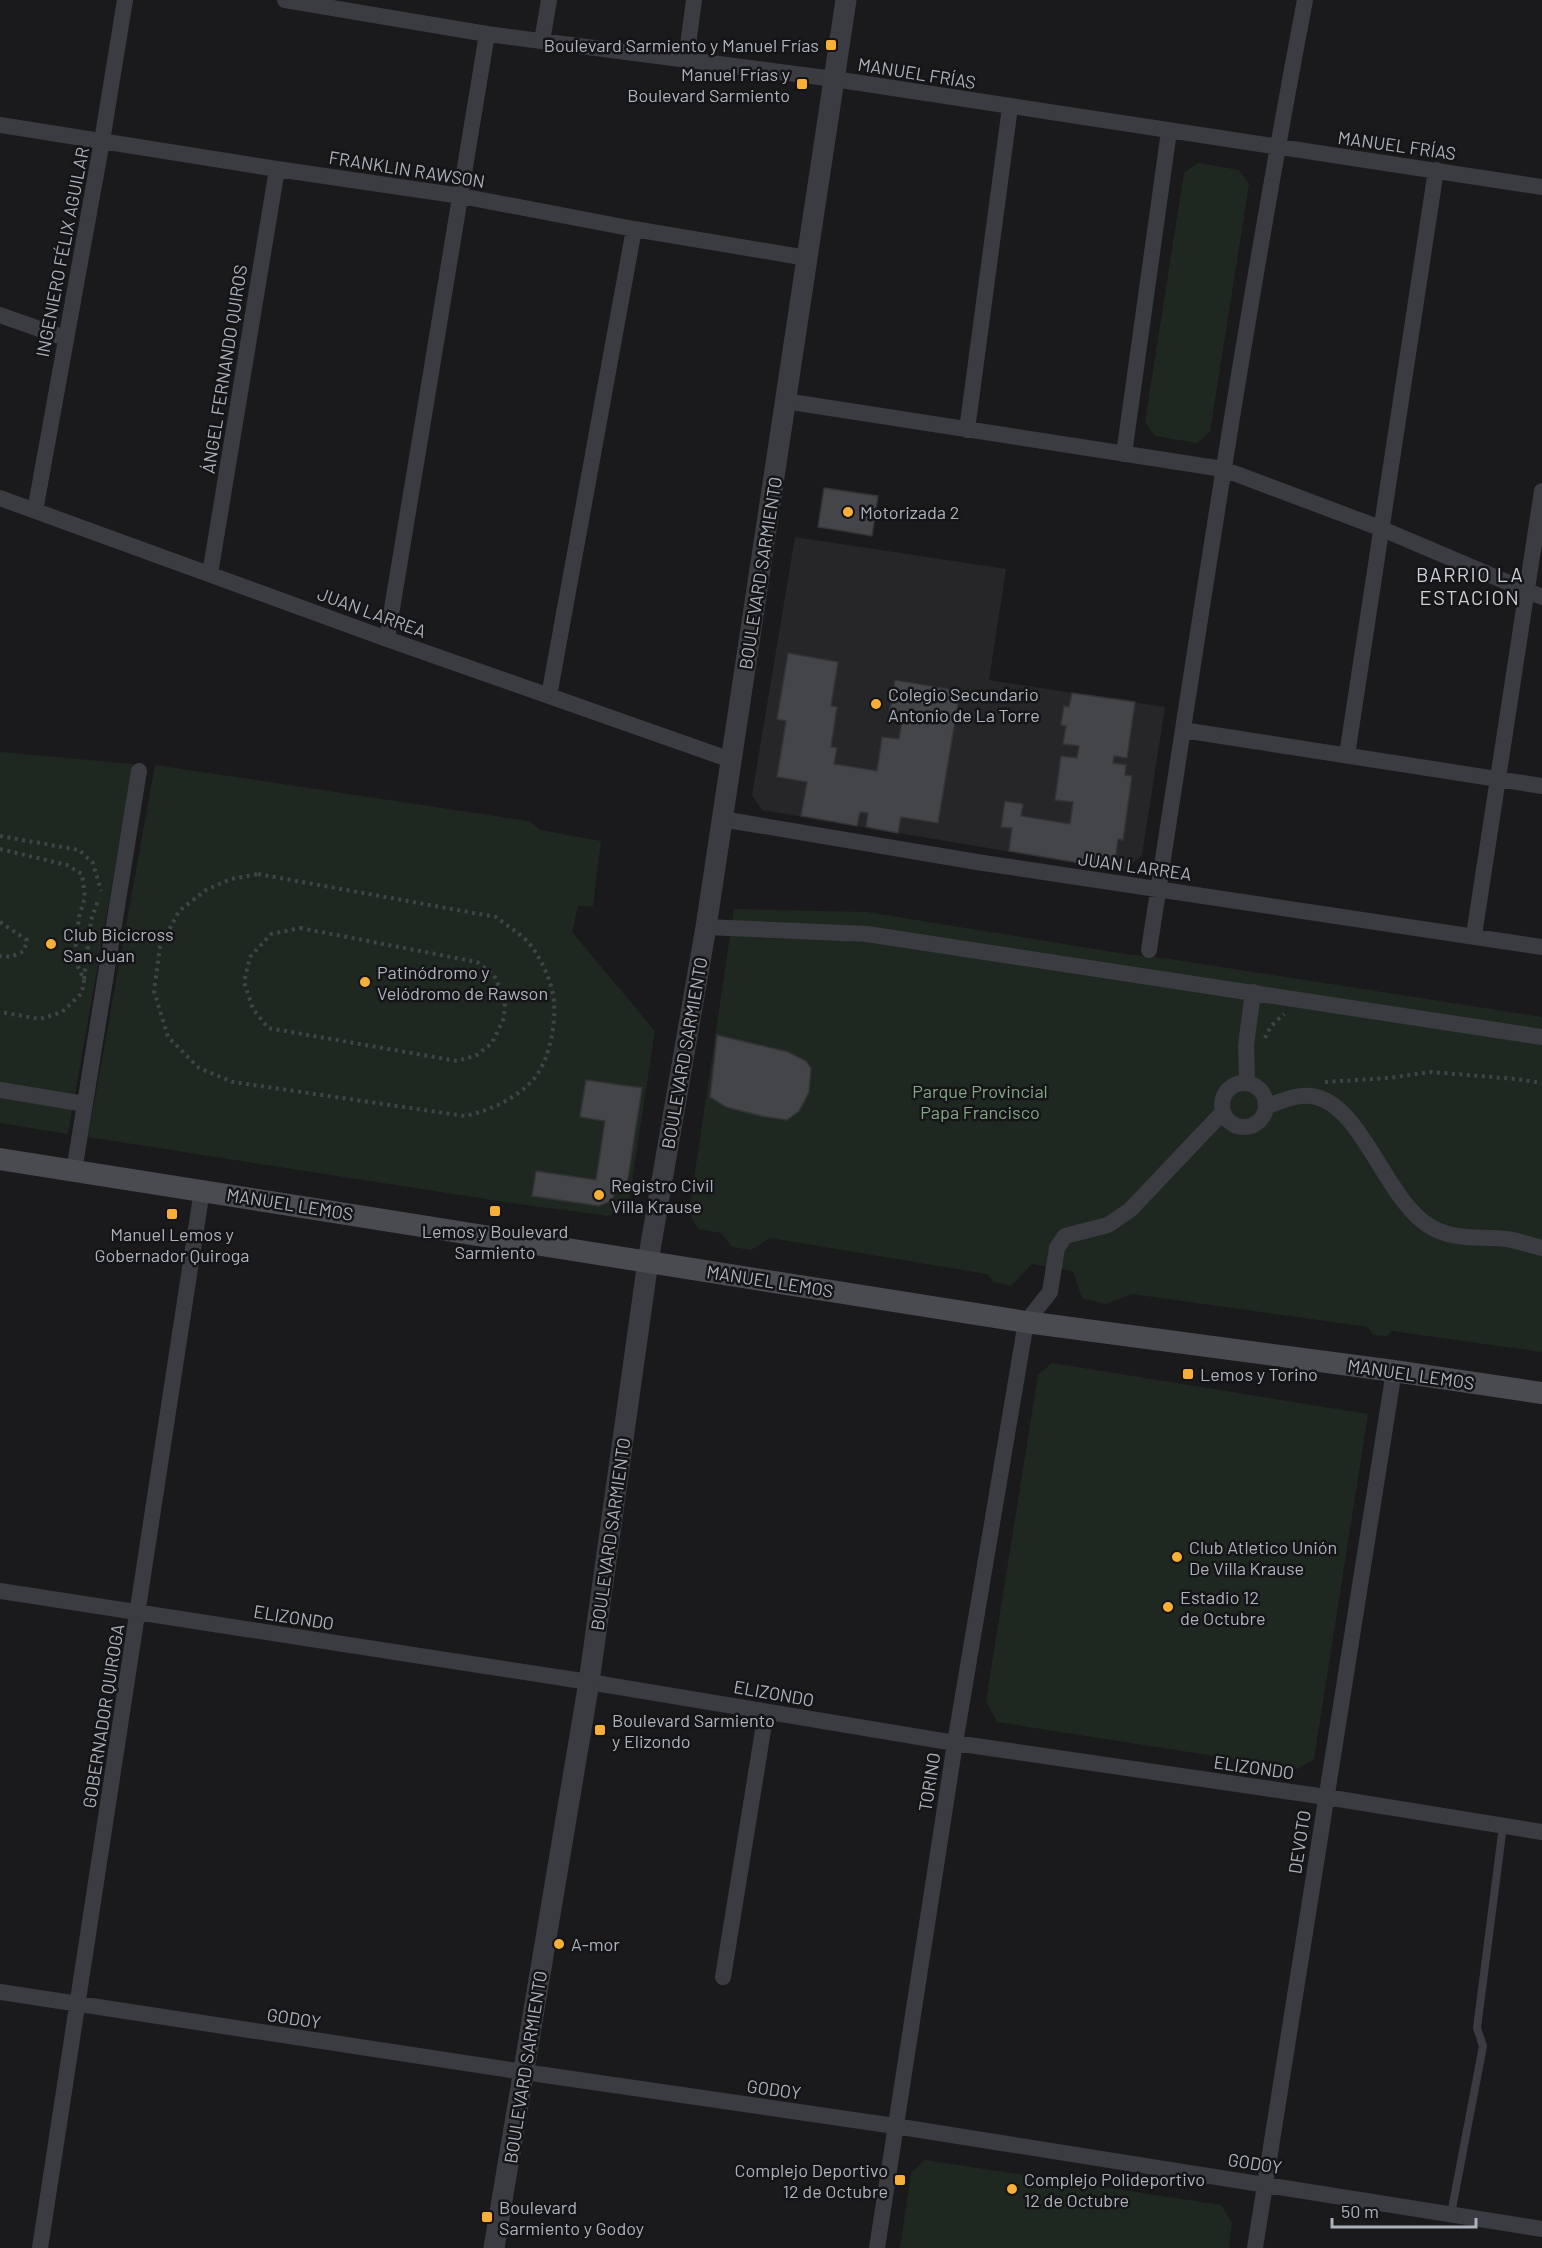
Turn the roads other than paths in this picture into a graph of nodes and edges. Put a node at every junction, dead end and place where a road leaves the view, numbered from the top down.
1 (125, 0) edge
2 (285, 0) edge
3 (549, 0) edge
4 (694, 0) edge
5 (846, 0) edge
6 (1305, 0) edge
7 (487, 34) junction
8 (542, 41) junction
9 (686, 60) junction
10 (834, 79) junction
11 (1010, 107) junction
12 (0, 125) edge
13 (1168, 131) junction
14 (102, 141) junction
15 (1277, 147) junction
16 (277, 169) junction
17 (1436, 170) junction
18 (1542, 187) edge
19 (461, 196) junction
20 (634, 229) junction
21 (807, 258) junction
22 (0, 315) edge
23 (65, 338) junction
24 (785, 401) junction
25 (967, 429) junction
26 (1124, 454) junction
27 (1223, 469) junction
28 (1542, 491) edge
29 (0, 498) edge
30 (35, 511) junction
31 (1380, 528) junction
32 (210, 574) junction
33 (1534, 594) edge
34 (387, 639) junction
35 (549, 696) junction
36 (1183, 730) junction
37 (1347, 755) junction
38 (731, 760) junction
39 (139, 771) dead end
40 (1498, 779) junction
41 (1542, 786) edge
42 (722, 819) junction
43 (1159, 889) junction
44 (706, 927) junction
45 (1474, 935) junction
46 (1542, 947) edge
47 (1149, 950) dead end
48 (1253, 992) junction
49 (1542, 1037) edge
50 (1247, 1082) junction
51 (0, 1090) edge
52 (85, 1104) junction
53 (1267, 1106) junction
54 (1223, 1112) junction
55 (0, 1158) edge
56 (74, 1171) junction
57 (202, 1190) junction
58 (1542, 1248) edge
59 (648, 1261) junction
60 (1026, 1323) junction
61 (1394, 1371) junction
62 (1542, 1393) edge
63 (0, 1591) edge
64 (138, 1612) junction
65 (589, 1682) junction
66 (766, 1712) junction
67 (954, 1743) junction
68 (1326, 1797) junction
69 (1503, 1826) junction
70 (1542, 1832) edge
71 (723, 1977) dead end
72 (0, 1992) edge
73 (77, 2005) junction
74 (524, 2072) junction
75 (895, 2126) junction
76 (1265, 2184) junction
77 (1451, 2214) junction
78 (1542, 2229) edge
79 (40, 2248) edge
80 (494, 2248) edge
81 (878, 2248) edge
82 (1255, 2248) edge

1 - 14 street, INGENIERO FÉLIX AGUILAR
2 - 7 street, MANUEL FRÍAS
3 - 8 street
4 - 9 street
5 - 10 street, BOULEVARD SARMIENTO
6 - 15 street
7 - 8 street, MANUEL FRÍAS
7 - 19 street
8 - 9 street, MANUEL FRÍAS
9 - 10 street, MANUEL FRÍAS
10 - 11 street, MANUEL FRÍAS
10 - 21 street, BOULEVARD SARMIENTO
11 - 13 street, MANUEL FRÍAS
11 - 25 street
12 - 14 street, FRANKLIN RAWSON
13 - 15 street, MANUEL FRÍAS
13 - 26 street
14 - 16 street, FRANKLIN RAWSON
14 - 23 street, INGENIERO FÉLIX AGUILAR
15 - 17 street, MANUEL FRÍAS
15 - 27 street
16 - 19 street, FRANKLIN RAWSON
16 - 32 street, ÁNGEL FERNANDO QUIROS
17 - 18 street, MANUEL FRÍAS
17 - 31 street
19 - 20 street, FRANKLIN RAWSON
19 - 34 street
20 - 21 street, FRANKLIN RAWSON
20 - 35 street
21 - 24 street, BOULEVARD SARMIENTO
22 - 23 street
23 - 30 street, INGENIERO FÉLIX AGUILAR
24 - 25 street
24 - 38 street, BOULEVARD SARMIENTO
25 - 26 street
26 - 27 street
27 - 31 street
27 - 36 street
28 - 33 street
29 - 30 street, JUAN LARREA
30 - 32 street, JUAN LARREA
31 - 33 street
31 - 37 street
32 - 34 street, JUAN LARREA
33 - 40 street
34 - 35 street, JUAN LARREA
35 - 38 street, JUAN LARREA
36 - 37 street
36 - 43 street
37 - 40 street
38 - 42 street, BOULEVARD SARMIENTO
39 - 52 street
40 - 41 street
40 - 45 street
42 - 43 street, JUAN LARREA
42 - 44 street, BOULEVARD SARMIENTO
43 - 45 street, JUAN LARREA
43 - 47 street
44 - 48 street
44 - 59 street, BOULEVARD SARMIENTO
45 - 46 street, JUAN LARREA
48 - 49 street
48 - 50 street
50 - 53 street
50 - 54 street
51 - 52 street
52 - 56 street
53 - 54 street
53 - 58 street
54 - 60 street
55 - 56 main road, MANUEL LEMOS
56 - 57 main road, MANUEL LEMOS
57 - 59 main road, MANUEL LEMOS
57 - 64 street, GOBERNADOR QUIROGA
59 - 60 main road, MANUEL LEMOS
59 - 65 street, BOULEVARD SARMIENTO
60 - 61 main road, MANUEL LEMOS
60 - 67 street, TORINO
61 - 62 main road, MANUEL LEMOS
61 - 68 street, DEVOTO
63 - 64 street, ELIZONDO
64 - 65 street, ELIZONDO
64 - 73 street, GOBERNADOR QUIROGA
65 - 66 street, ELIZONDO
65 - 74 street, BOULEVARD SARMIENTO
66 - 67 street, ELIZONDO
66 - 71 street
67 - 68 street, ELIZONDO
67 - 75 street, TORINO
68 - 69 street, ELIZONDO
68 - 76 street, DEVOTO
69 - 70 street, ELIZONDO
69 - 77 lane
72 - 73 street, GODOY
73 - 74 street, GODOY
73 - 79 street, GOBERNADOR QUIROGA
74 - 75 street, GODOY
74 - 80 street, BOULEVARD SARMIENTO
75 - 76 street, GODOY
75 - 81 street, TORINO
76 - 77 street, GODOY
76 - 82 street, DEVOTO
77 - 78 street, GODOY

